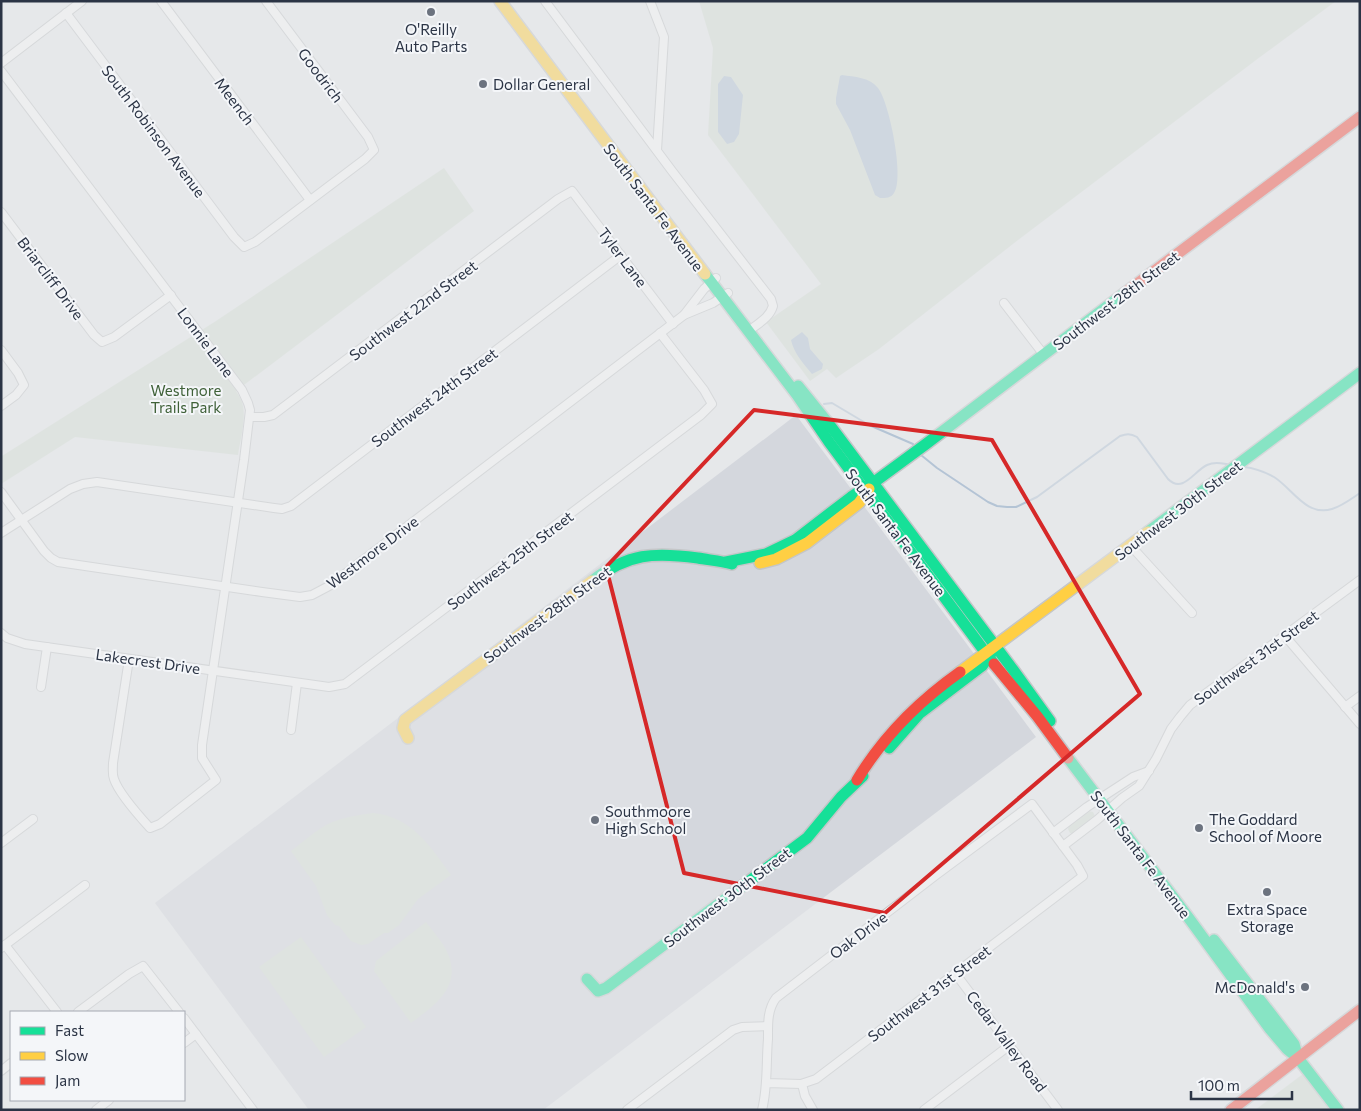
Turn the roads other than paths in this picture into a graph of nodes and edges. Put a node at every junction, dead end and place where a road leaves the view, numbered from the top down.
1 (82, 1) edge
2 (160, 1) edge
3 (266, 1) edge
4 (500, 1) edge
5 (509, 1) edge
6 (545, 1) edge
7 (650, 1) edge
8 (66, 14) junction
9 (1, 62) edge
10 (1, 71) edge
11 (1360, 117) edge
12 (657, 150) junction
13 (572, 191) joint
14 (310, 200) junction
15 (1, 212) edge
16 (621, 255) junction
17 (714, 280) junction
18 (171, 295) junction
19 (725, 295) junction
20 (1004, 303) dead end
21 (684, 315) junction
22 (673, 324) junction
23 (754, 327) junction
24 (660, 333) junction
25 (1, 350) edge
26 (1044, 355) junction
27 (1360, 373) edge
28 (1, 406) edge
29 (250, 416) junction
30 (868, 488) junction
31 (1, 492) edge
32 (237, 502) junction
33 (22, 520) junction
34 (1, 533) edge
35 (1130, 545) junction
36 (1360, 580) edge
37 (225, 587) junction
38 (1192, 613) dead end
39 (1, 633) edge
40 (1285, 636) junction
41 (47, 647) junction
42 (991, 652) junction
43 (129, 659) junction
44 (212, 671) junction
45 (297, 683) junction
46 (41, 687) dead end
47 (1360, 696) edge
48 (1346, 707) junction
49 (1360, 724) edge
50 (291, 730) dead end
51 (408, 738) dead end
52 (1149, 771) junction
53 (1103, 797) junction
54 (1110, 808) junction
55 (33, 818) dead end
56 (1053, 833) junction
57 (1, 843) edge
58 (1063, 846) junction
59 (86, 885) dead end
60 (3, 946) edge
61 (955, 973) junction
62 (587, 979) dead end
63 (1360, 1010) edge
64 (56, 1011) edge
65 (79, 1011) edge
66 (179, 1011) edge
67 (185, 1019) edge
68 (768, 1026) junction
69 (196, 1034) junction
70 (185, 1042) edge
71 (1010, 1045) junction
72 (1298, 1058) junction
73 (766, 1083) junction
74 (802, 1084) junction
75 (108, 1101) edge
76 (248, 1108) edge
77 (96, 1110) edge
78 (627, 1110) edge
79 (762, 1110) edge
80 (813, 1110) edge
81 (924, 1110) edge
82 (1058, 1110) edge
83 (1231, 1110) edge
84 (1338, 1110) edge

1 - 8 street
2 - 14 street, Meench
3 - 14 street, Goodrich
4 - 17 street, South Santa Fe Avenue
5 - 17 street, South Santa Fe Avenue
6 - 12 street
7 - 12 street
8 - 9 street
8 - 14 street, South Robinson Avenue
10 - 18 street, Lonnie Lane
11 - 26 street, Southwest 28th Street
12 - 23 street
13 - 16 street, Tyler Lane
13 - 29 street, Southwest 22nd Street
15 - 18 street, Briarcliff Drive
16 - 22 street, Tyler Lane
16 - 32 street, Southwest 24th Street
17 - 19 street, South Santa Fe Avenue
17 - 21 street, Westmore Drive
18 - 29 street, Lonnie Lane
19 - 21 street, Westmore Drive
19 - 23 street, South Santa Fe Avenue
19 - 30 street, South Santa Fe Avenue
20 - 26 street
21 - 22 street, Westmore Drive
22 - 24 street, Westmore Drive
23 - 30 street, South Santa Fe Avenue
24 - 37 street, Westmore Drive
24 - 45 street, Southwest 25th Street
25 - 28 street
26 - 30 street, Southwest 28th Street
27 - 35 street, Southwest 30th Street
29 - 32 street, Lonnie Lane
30 - 42 street, South Santa Fe Avenue
30 - 51 street, Southwest 28th Street
31 - 33 street, Westmore Drive
32 - 33 street, Southwest 24th Street
32 - 37 street, Lonnie Lane
33 - 34 street, Southwest 24th Street
33 - 37 street, Westmore Drive
35 - 38 street
35 - 42 street, Southwest 30th Street
36 - 40 street, Southwest 31st Street
37 - 44 street, Lonnie Lane
39 - 41 street, Lakecrest Drive
40 - 48 street
40 - 52 street, Southwest 31st Street
41 - 43 street, Lakecrest Drive
41 - 46 street
42 - 53 street, South Santa Fe Avenue
42 - 62 street, Southwest 30th Street
43 - 44 street, Lakecrest Drive
43 - 44 street, Lonnie Lane
44 - 45 street, Lakecrest Drive
45 - 50 street
47 - 48 street
48 - 49 street
52 - 53 street
52 - 54 street, Southwest 31st Street
53 - 54 street, South Santa Fe Avenue
53 - 56 street
54 - 58 street, Southwest 31st Street
54 - 72 street, South Santa Fe Avenue
55 - 57 street
56 - 58 street
56 - 68 street, Oak Drive
58 - 61 street, Southwest 31st Street
59 - 60 street
60 - 64 street
61 - 71 street, Cedar Valley Road
61 - 74 street, Southwest 31st Street
63 - 72 street
65 - 66 street
67 - 69 street
68 - 73 street, Oak Drive
68 - 78 street
69 - 70 street
69 - 76 street
71 - 81 street
71 - 82 street, Cedar Valley Road
72 - 83 street
72 - 84 street, South Santa Fe Avenue
73 - 74 street, Southwest 31st Street
73 - 79 street, Oak Drive
74 - 80 street
75 - 77 street

